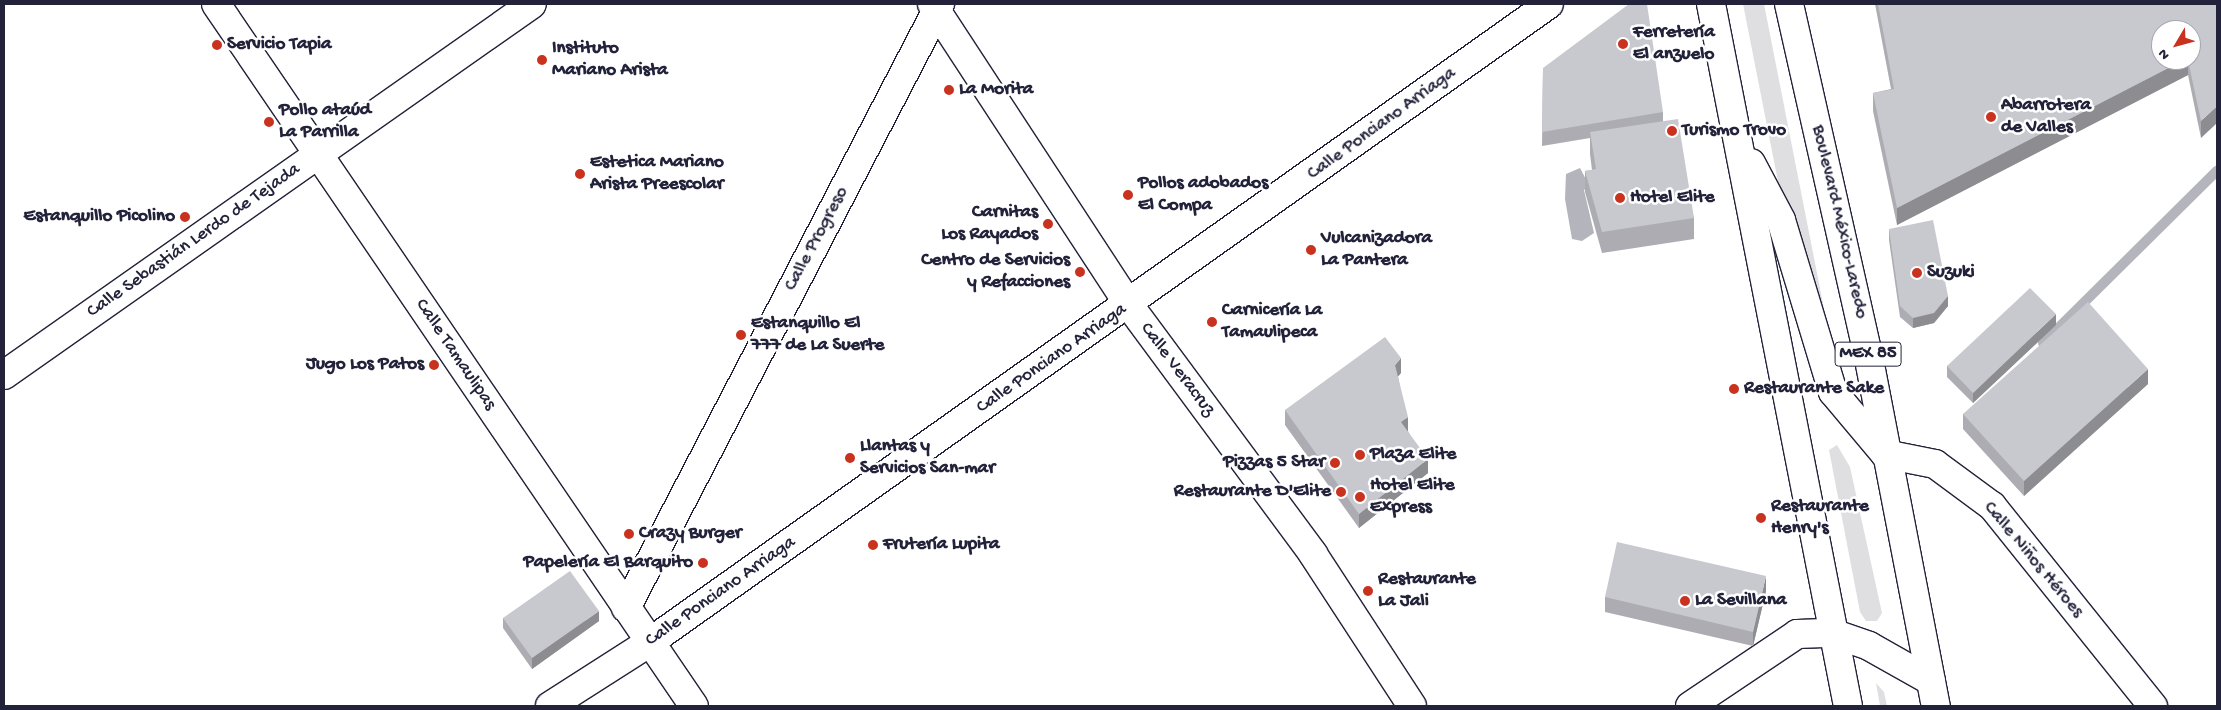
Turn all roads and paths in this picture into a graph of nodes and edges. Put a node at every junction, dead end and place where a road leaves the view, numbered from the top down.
1 (216, 4) edge
2 (532, 4) edge
3 (1549, 4) edge
4 (1711, 4) edge
5 (1789, 4) edge
6 (933, 6) edge
7 (1738, 140) junction
8 (319, 153) junction
9 (1129, 305) junction
10 (4, 375) edge
11 (1885, 454) junction
12 (626, 608) junction
13 (1832, 633) junction
14 (650, 642) junction
15 (1933, 694) edge
16 (550, 706) edge
17 (694, 706) edge
18 (1412, 706) edge
19 (1690, 706) edge
20 (1848, 706) edge
21 (2152, 706) edge

1 - 8 street, Calle Tamaulipas
2 - 8 street, Calle Sebastián Lerdo de Tejada
3 - 9 street, Calle Ponciano Arriaga
4 - 7 street
5 - 11 street, Boulevard México-Laredo / MEX 85
6 - 9 street, Calle Veracruz
6 - 12 street, Calle Progreso
7 - 11 street
7 - 13 street
8 - 10 street, Calle Sebastián Lerdo de Tejada
8 - 12 street, Calle Tamaulipas
9 - 14 street, Calle Ponciano Arriaga
9 - 18 street, Calle Veracruz
11 - 15 street, Boulevard México-Laredo / MEX 85
11 - 21 street, Calle Niños Héroes
12 - 14 street, Calle Tamaulipas
13 - 15 street
13 - 19 street
13 - 20 street
14 - 16 street, Calle Ponciano Arriaga
14 - 17 street, Calle Tamaulipas

